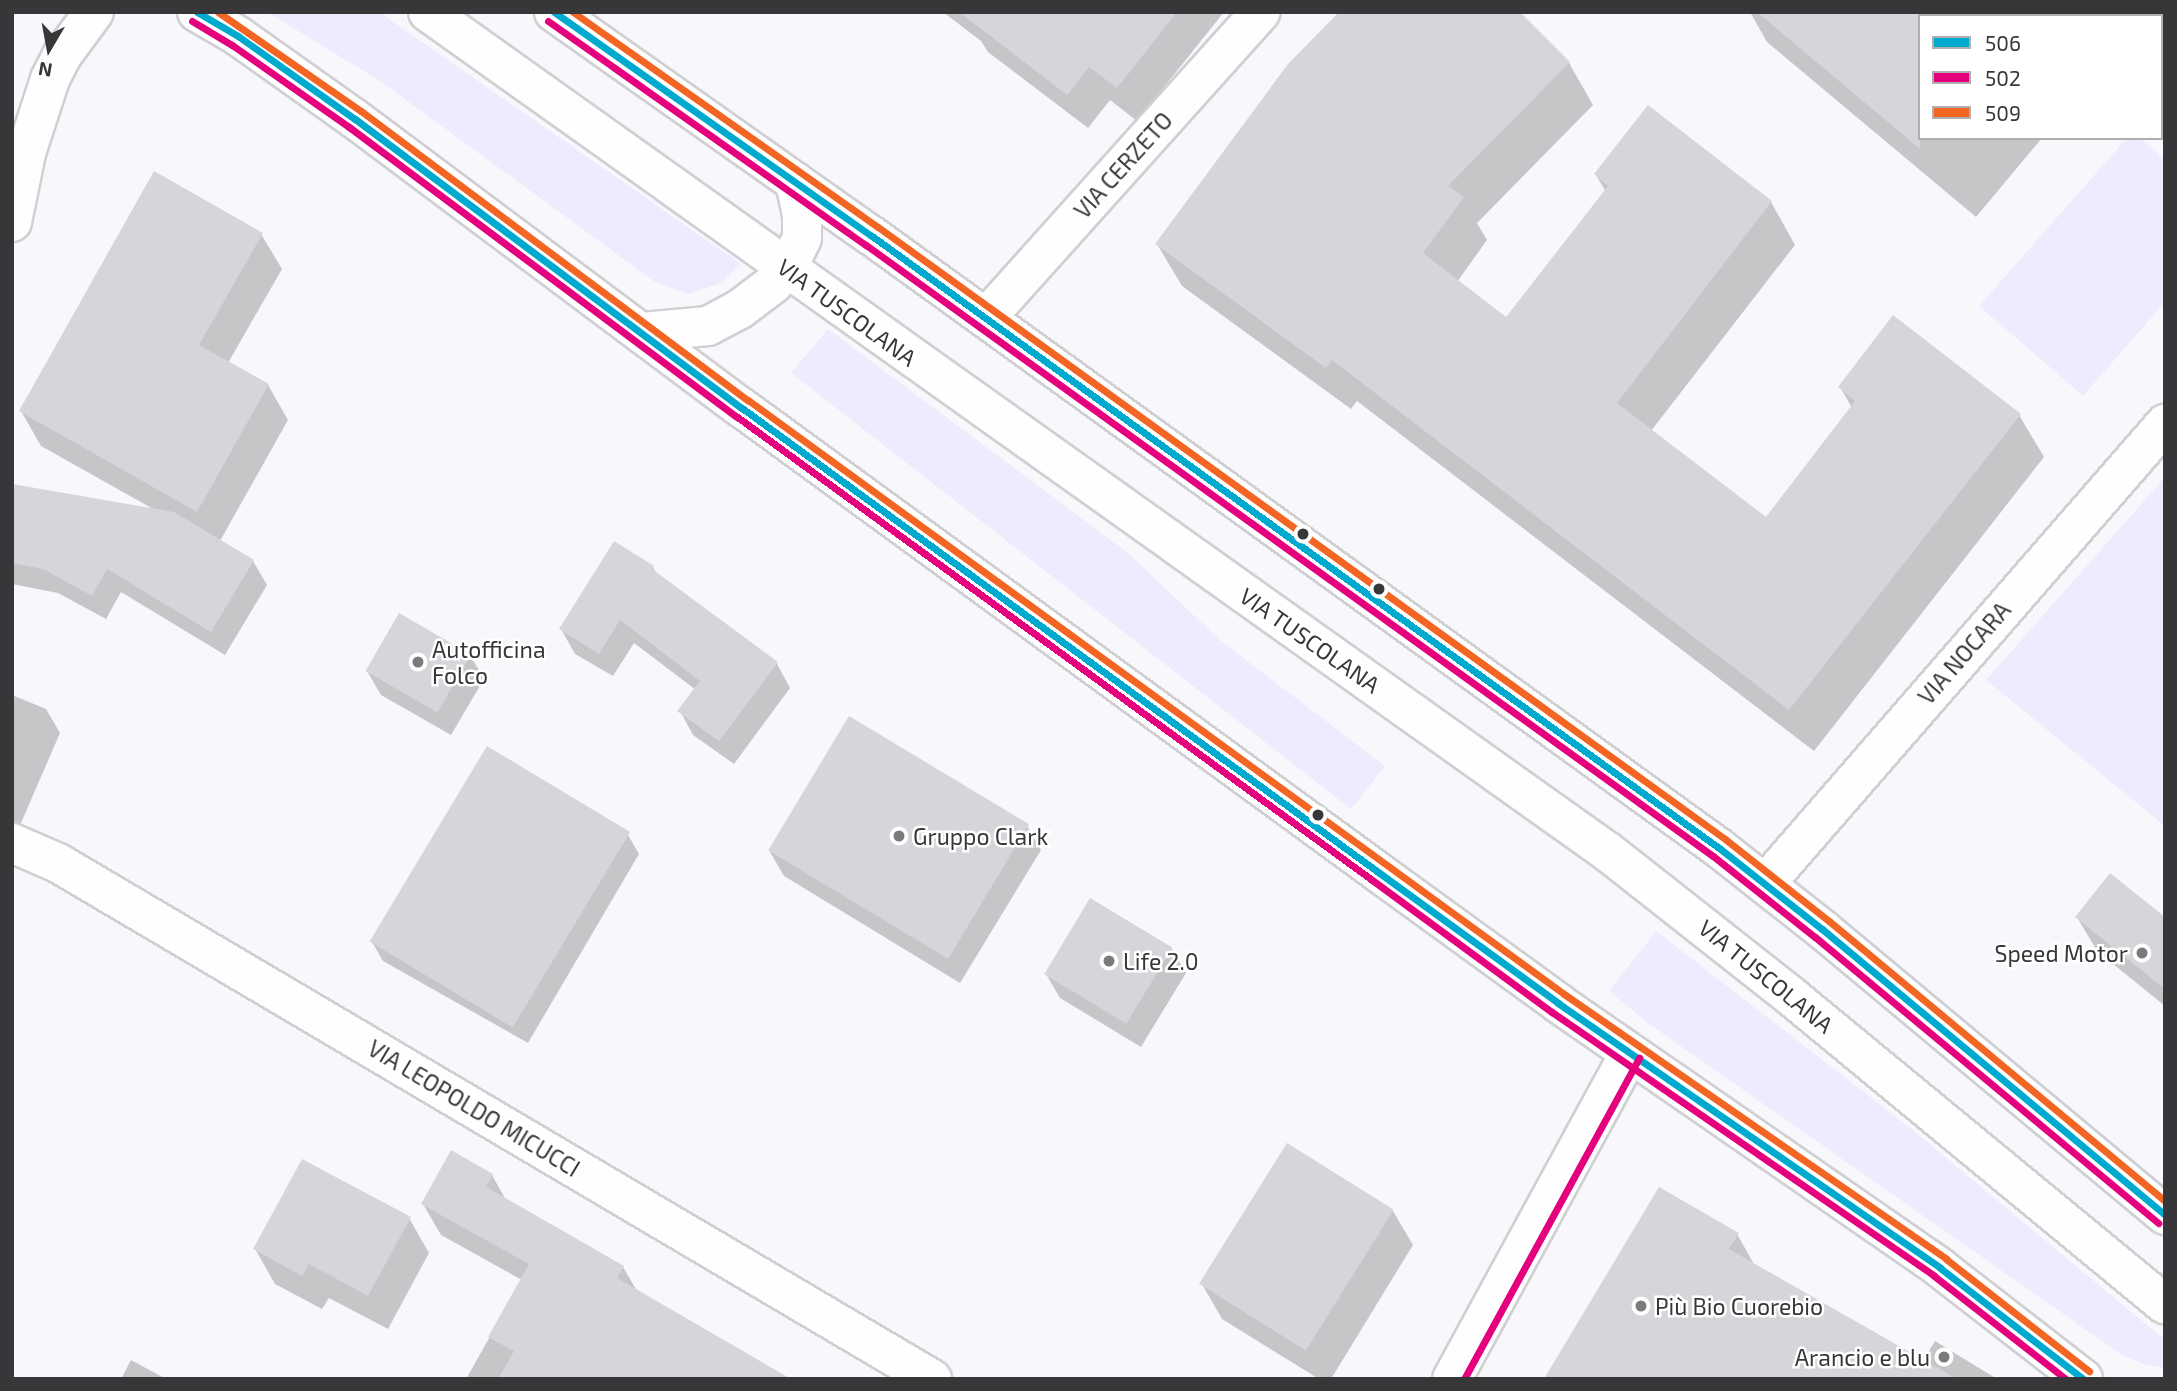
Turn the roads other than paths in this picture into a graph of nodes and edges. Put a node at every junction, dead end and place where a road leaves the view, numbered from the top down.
1 (94, 12) edge
2 (197, 12) edge
3 (428, 12) edge
4 (1261, 12) edge
5 (569, 17) edge
6 (795, 181) junction
7 (12, 222) edge
8 (787, 269) junction
9 (986, 318) junction
10 (642, 332) junction
11 (2165, 424) edge
12 (12, 843) edge
13 (1765, 884) junction
14 (1630, 1053) junction
15 (2165, 1214) edge
16 (2165, 1304) edge
17 (932, 1379) edge
18 (1451, 1379) edge
19 (2084, 1379) edge

1 - 7 street
2 - 10 street
3 - 8 street, VIA TUSCOLANA
4 - 9 street, VIA CERZETO
5 - 6 street
6 - 8 street
6 - 9 street
8 - 10 street
8 - 16 street, VIA TUSCOLANA
9 - 13 street
10 - 14 street
11 - 13 street, VIA NOCARA
12 - 17 street, VIA LEOPOLDO MICUCCI
13 - 15 street
14 - 18 street
14 - 19 street

